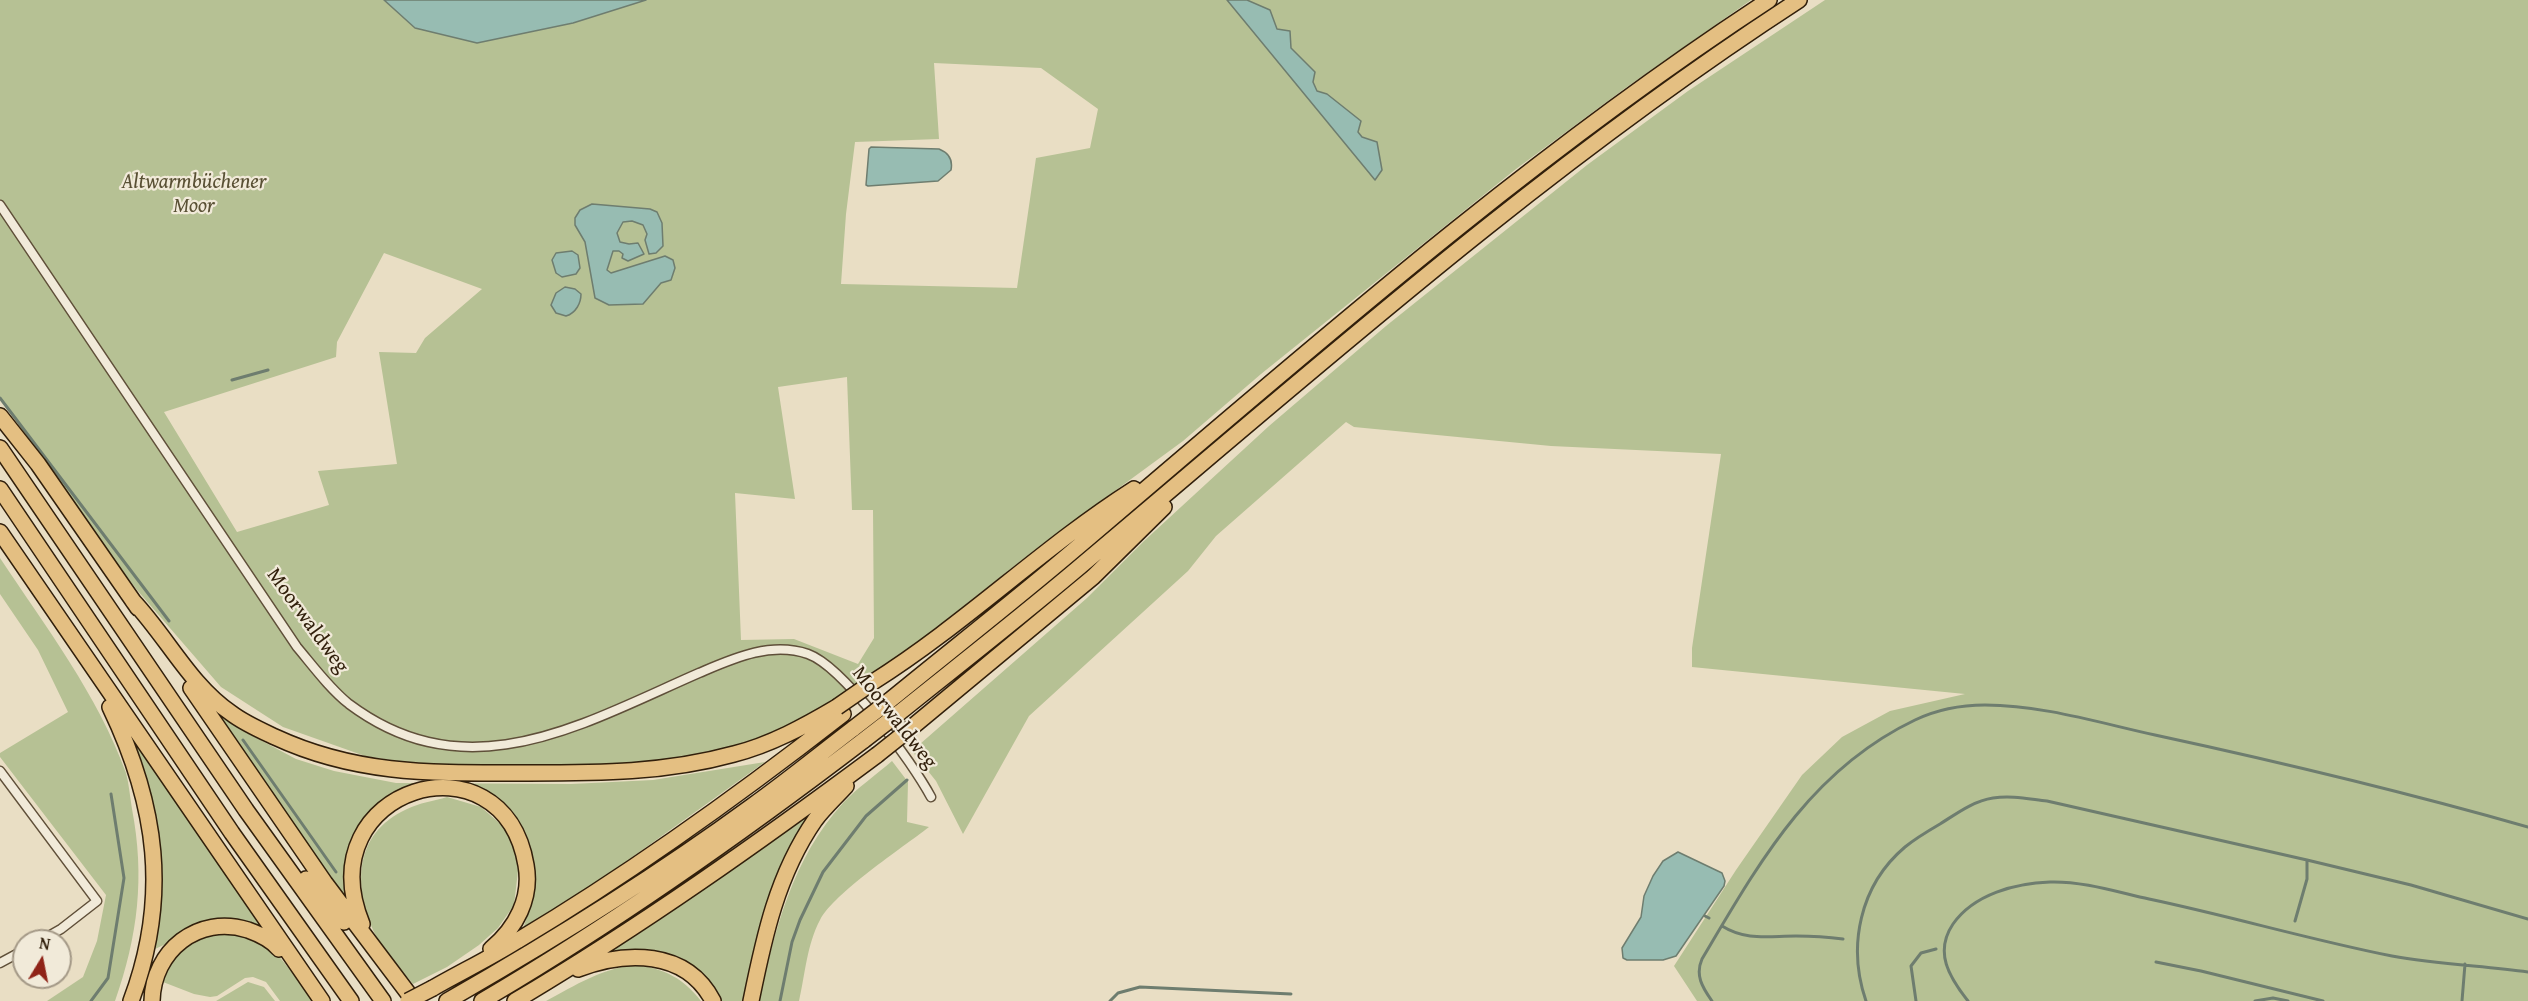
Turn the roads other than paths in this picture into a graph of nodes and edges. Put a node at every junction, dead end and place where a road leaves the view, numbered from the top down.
1 (1769, 0) edge
2 (1799, 0) edge
3 (0, 206) edge
4 (0, 416) edge
5 (1230, 439) junction
6 (0, 448) edge
7 (1182, 458) junction
8 (0, 489) edge
9 (0, 532) edge
10 (133, 601) junction
11 (89, 664) junction
12 (840, 711) junction
13 (872, 759) junction
14 (0, 771) edge
15 (931, 797) dead end
16 (246, 810) junction
17 (61, 929) edge
18 (369, 940) junction
19 (303, 975) junction
20 (452, 977) junction
21 (553, 979) junction
22 (410, 998) edge
23 (131, 1001) edge
24 (153, 1001) edge
25 (322, 1001) edge
26 (351, 1001) edge
27 (383, 1001) edge
28 (447, 1001) edge
29 (482, 1001) edge
30 (515, 1001) edge
31 (712, 1001) edge
32 (751, 1001) edge

1 - 7 highway
2 - 5 highway
3 - 15 street, Moorwaldweg
4 - 10 highway
5 - 13 highway, bridge
5 - 29 highway, bridge
6 - 16 highway
7 - 12 highway
7 - 28 highway, bridge
8 - 26 highway
9 - 11 highway
10 - 12 highway
10 - 18 highway
11 - 19 highway
11 - 23 highway
12 - 20 highway
13 - 21 highway
13 - 32 highway
14 - 17 street
16 - 22 highway
16 - 27 highway
18 - 20 highway
18 - 22 highway
19 - 24 highway
19 - 25 highway
20 - 22 highway, bridge
21 - 30 highway
21 - 31 highway

